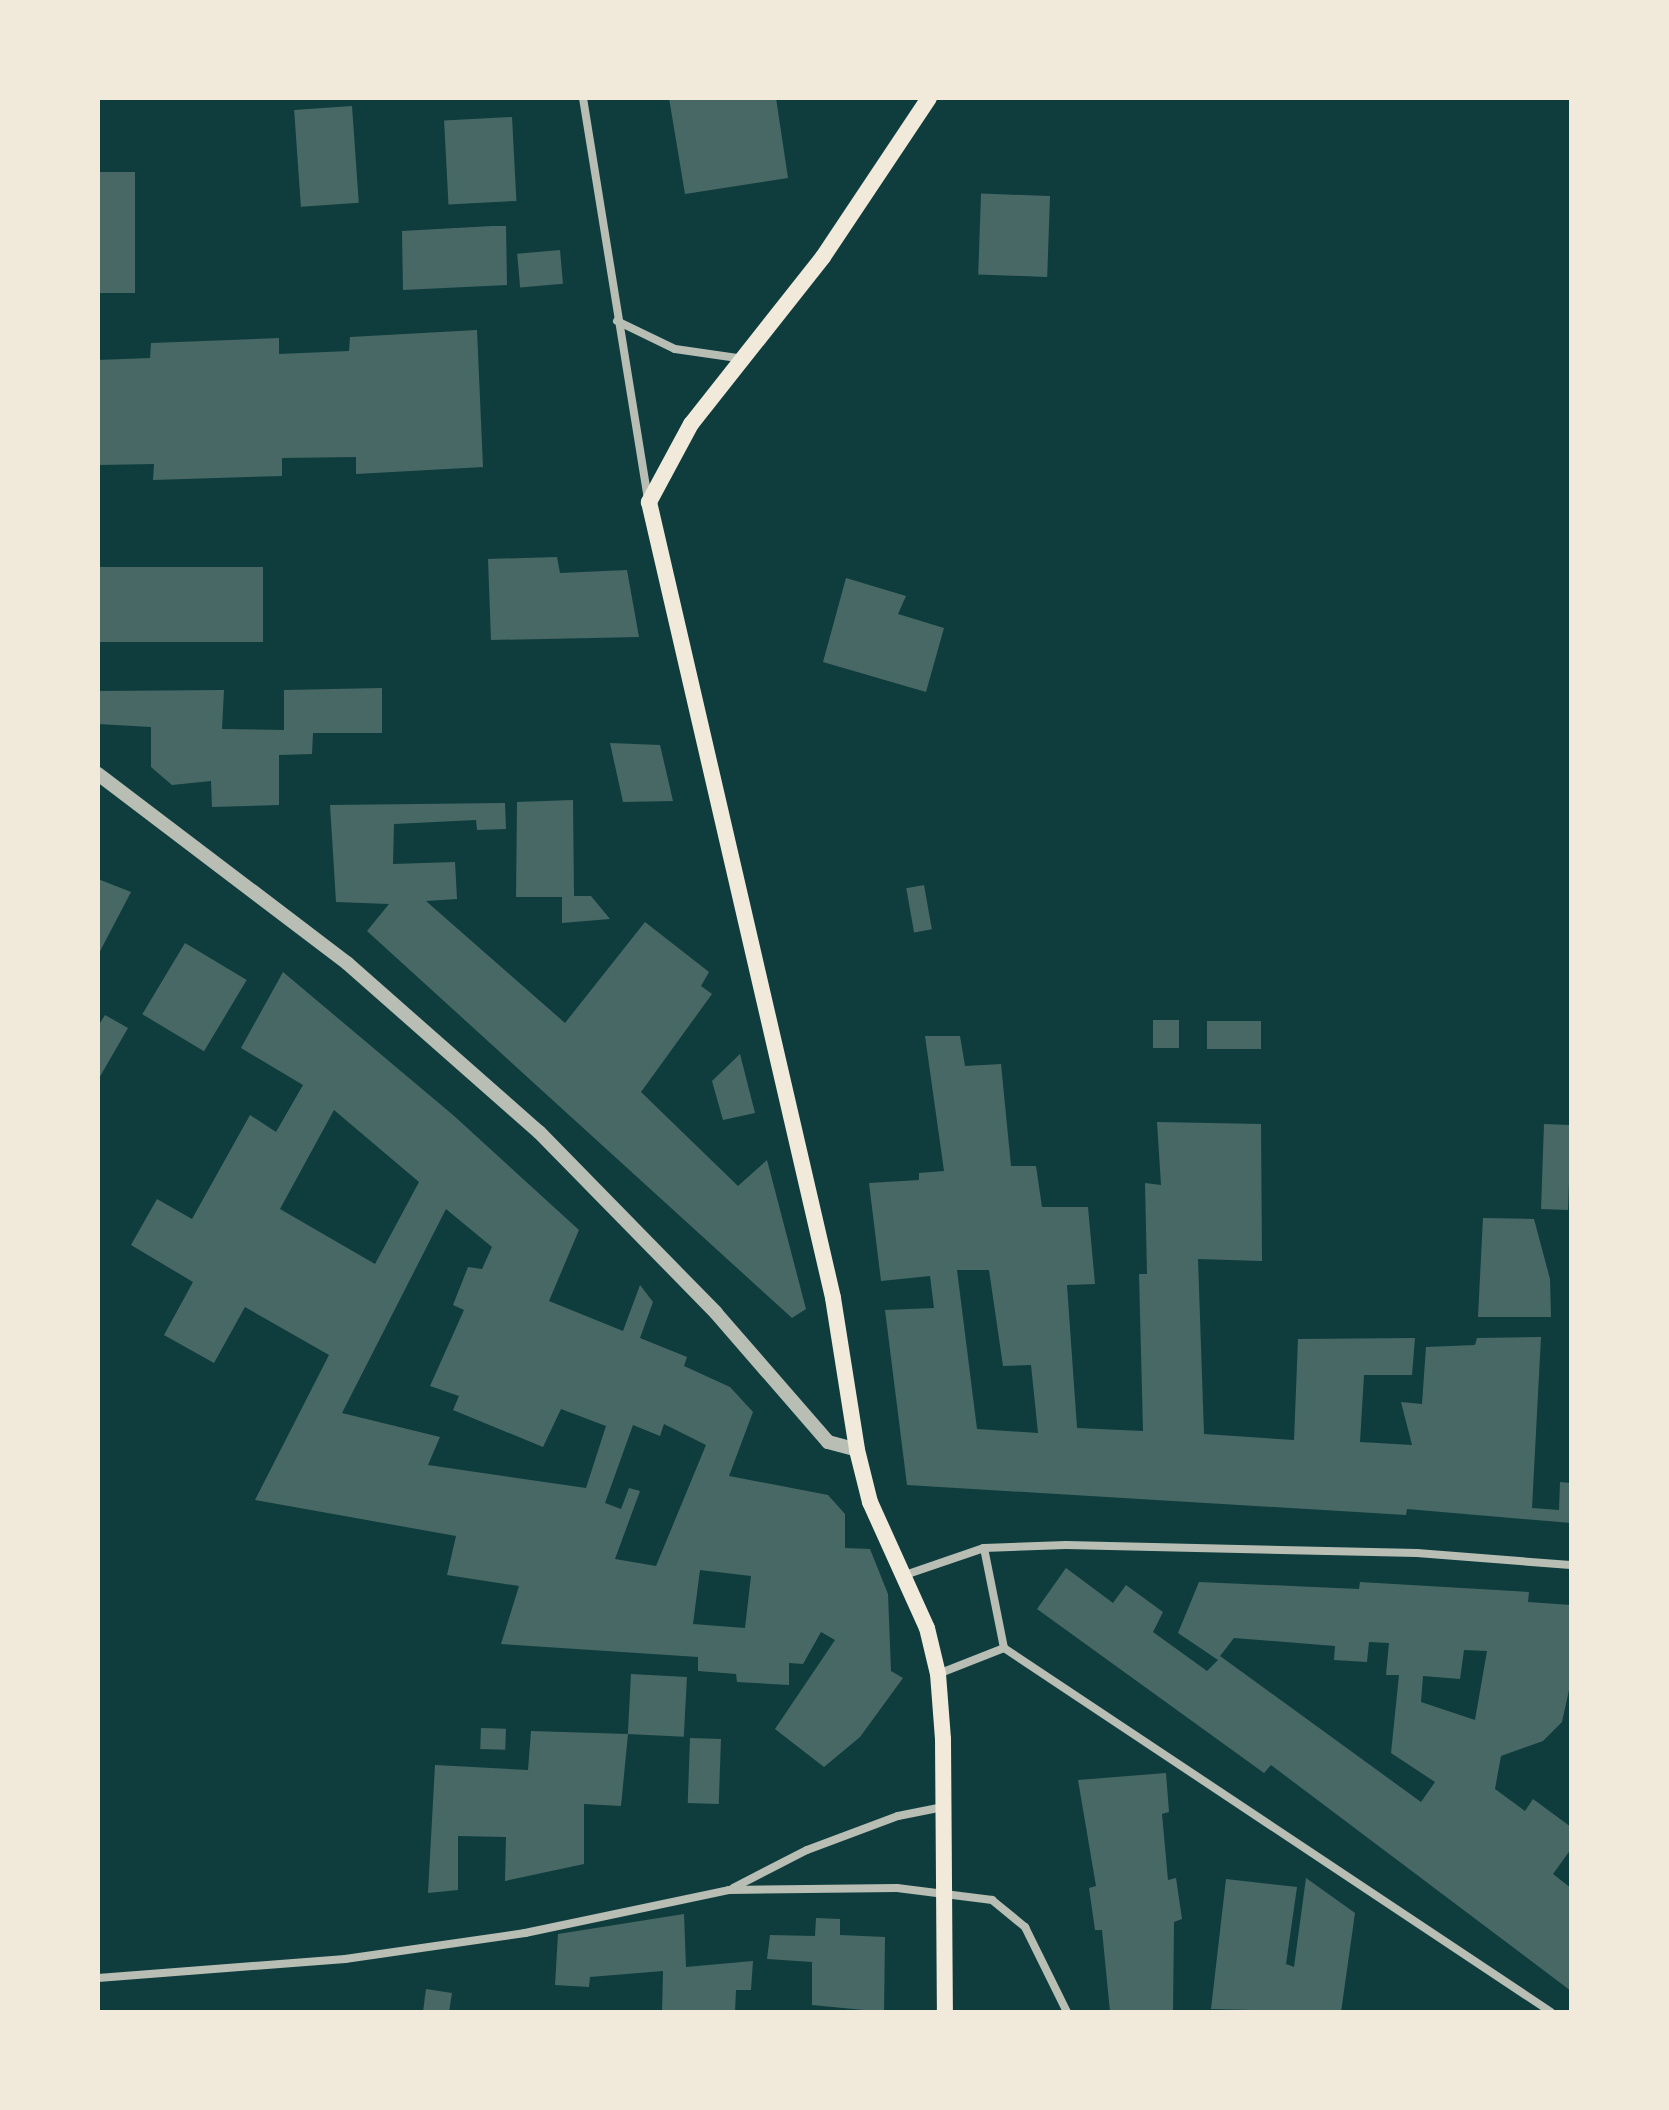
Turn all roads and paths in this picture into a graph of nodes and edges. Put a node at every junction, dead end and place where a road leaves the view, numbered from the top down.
1 (583, 98) edge
2 (929, 98) edge
3 (617, 321) junction
4 (744, 359) junction
5 (649, 502) junction
6 (98, 774) edge
7 (857, 1450) junction
8 (984, 1548) junction
9 (1571, 1565) edge
10 (905, 1575) junction
11 (1004, 1648) junction
12 (938, 1674) junction
13 (944, 1807) junction
14 (729, 1890) junction
15 (942, 1890) junction
16 (98, 1978) edge
17 (945, 2012) edge
18 (1067, 2012) edge
19 (1551, 2012) edge

1 - 3 street
2 - 4 main road
3 - 4 street
3 - 5 street
4 - 5 main road
5 - 7 main road
6 - 7 street
7 - 10 main road
8 - 9 street
8 - 10 street
8 - 11 street
10 - 12 main road
11 - 12 street
11 - 19 street
12 - 13 main road
13 - 14 street
13 - 15 main road
14 - 15 street
14 - 16 street
15 - 17 main road
15 - 18 street

